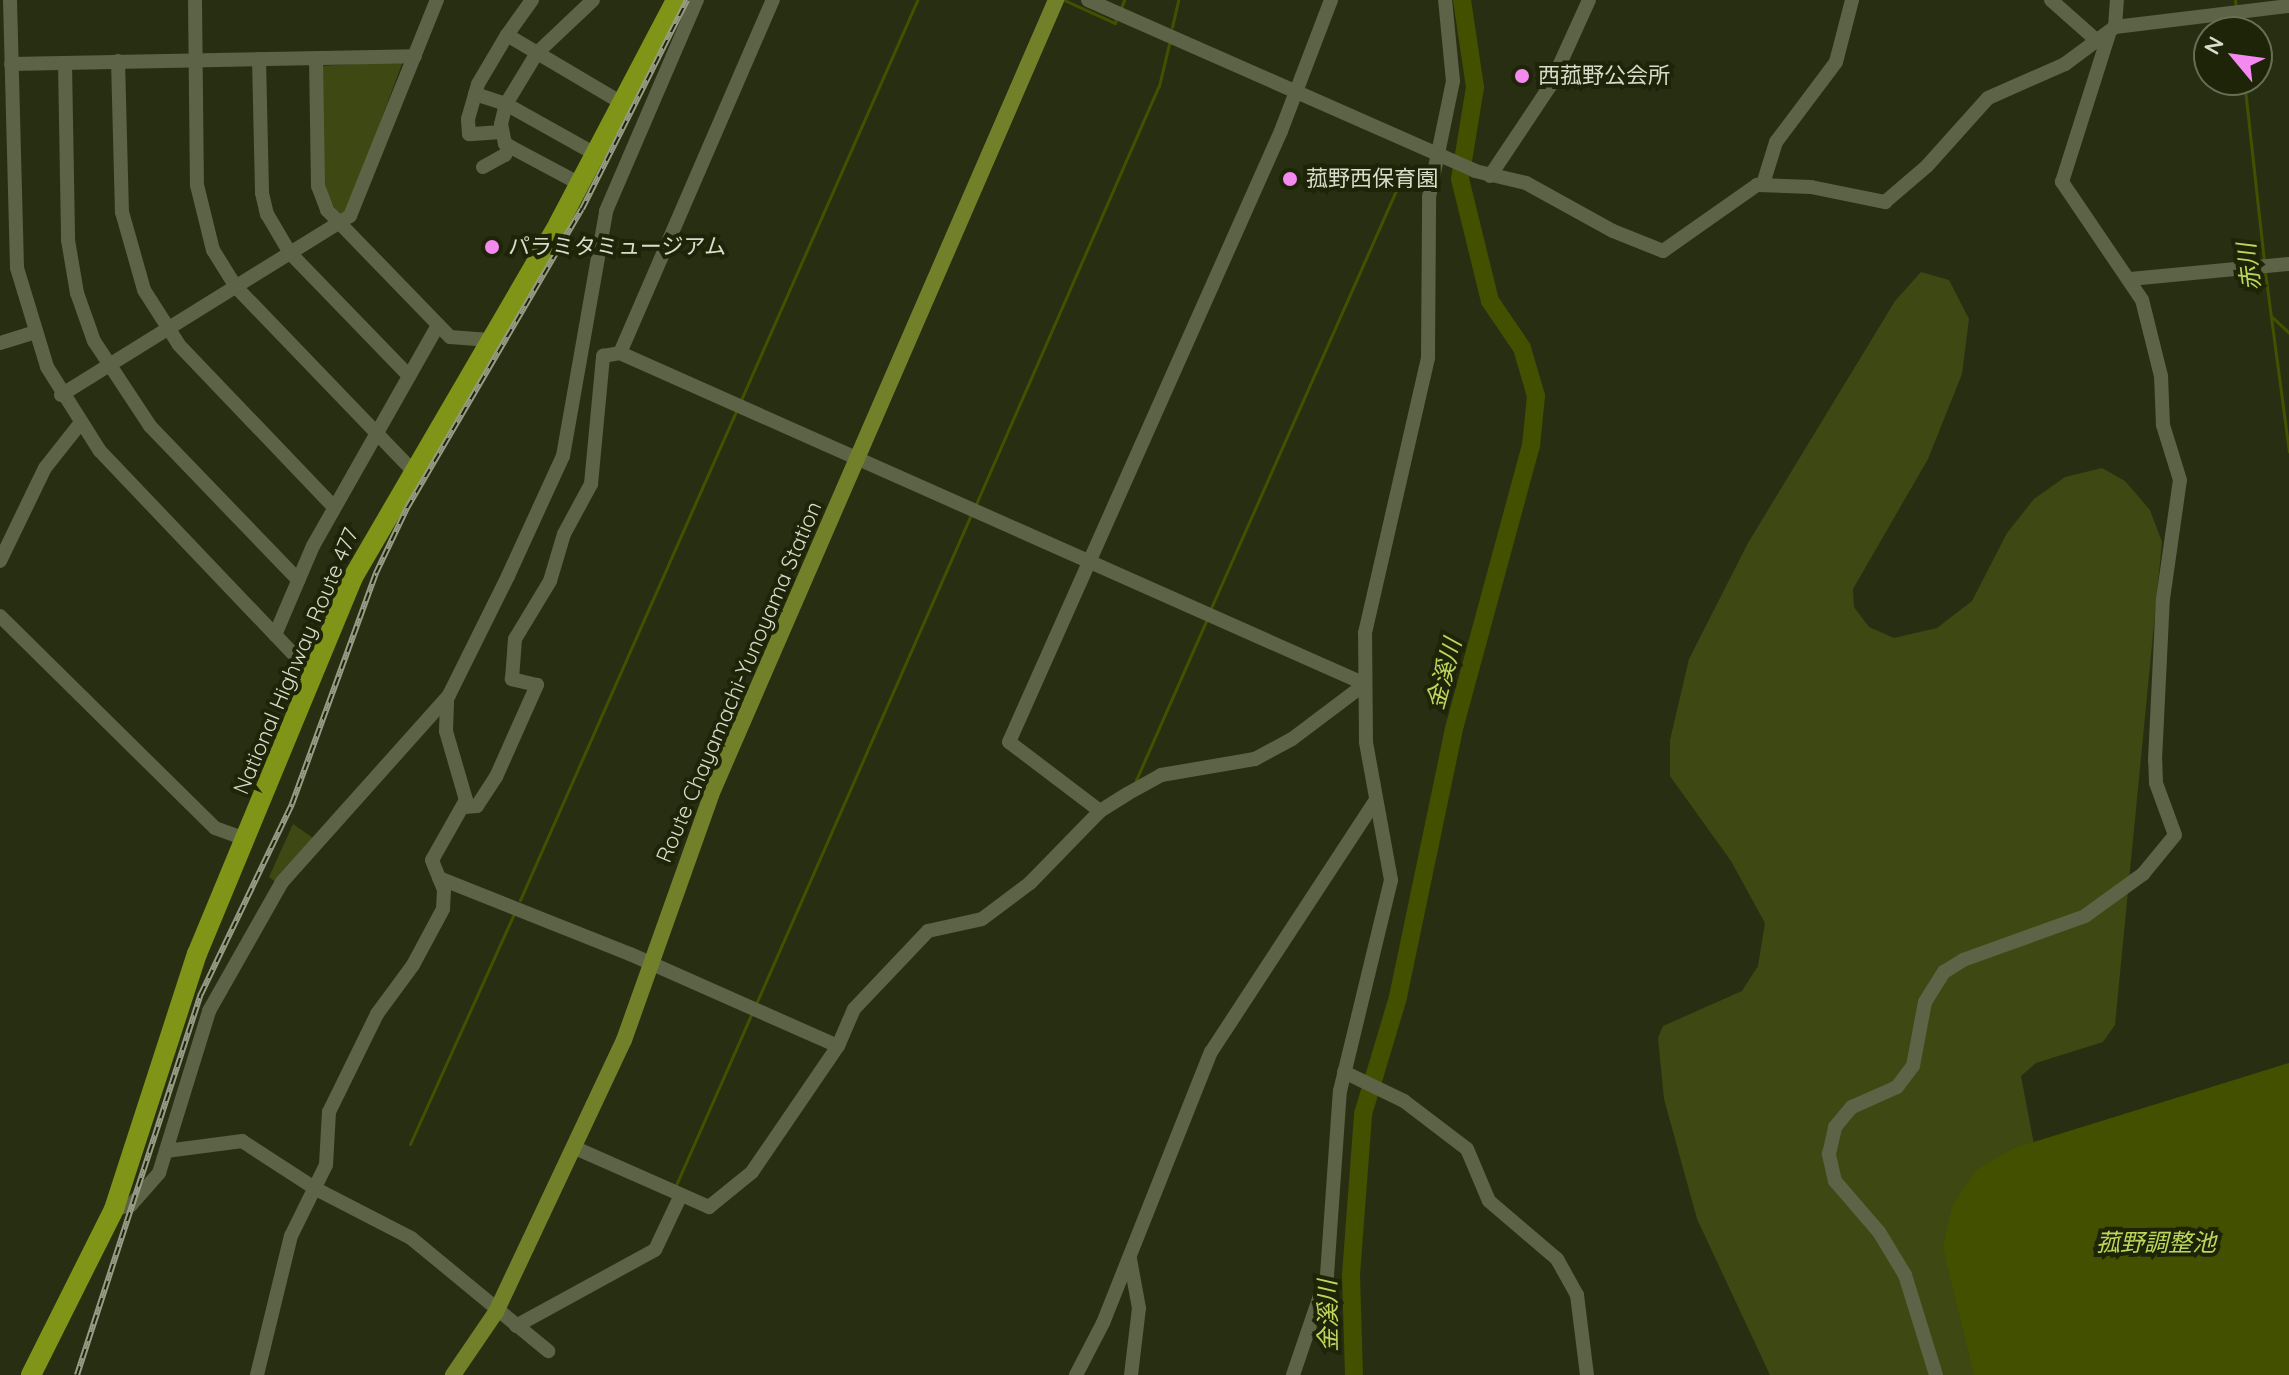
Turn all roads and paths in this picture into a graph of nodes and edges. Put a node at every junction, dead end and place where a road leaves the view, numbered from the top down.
1 (10, 0) edge
2 (195, 0) edge
3 (437, 0) edge
4 (532, 0) edge
5 (593, 0) edge
6 (676, 0) edge
7 (697, 0) edge
8 (773, 0) edge
9 (1088, 0) edge
10 (1331, 0) edge
11 (1445, 0) edge
12 (1589, 0) edge
13 (1852, 0) edge
14 (2051, 0) edge
15 (2117, 0) edge
16 (1056, 2) edge
17 (2289, 6) edge
18 (2230, 9) edge
19 (1116, 10) edge
20 (2112, 29) junction
21 (507, 35) junction
22 (2096, 40) junction
23 (537, 53) junction
24 (415, 56) junction
25 (316, 58) junction
26 (259, 59) junction
27 (196, 60) junction
28 (118, 61) junction
29 (65, 63) junction
30 (11, 64) junction
31 (1293, 90) junction
32 (475, 94) junction
33 (622, 103) junction
34 (506, 104) junction
35 (501, 132) junction
36 (510, 146) junction
37 (595, 154) junction
38 (1442, 156) junction
39 (483, 167) dead end
40 (1488, 175) junction
41 (580, 184) junction
42 (1763, 184) junction
43 (6, 219) edge
44 (338, 222) junction
45 (290, 253) junction
46 (2289, 264) edge
47 (2130, 279) junction
48 (236, 287) junction
49 (438, 325) junction
50 (167, 329) junction
51 (33, 333) junction
52 (490, 340) junction
53 (0, 343) edge
54 (620, 353) junction
55 (107, 367) junction
56 (409, 376) junction
57 (61, 395) junction
58 (79, 425) junction
59 (376, 434) junction
60 (858, 460) junction
61 (413, 471) junction
62 (334, 507) junction
63 (0, 561) edge
64 (1089, 562) junction
65 (298, 580) junction
66 (0, 616) edge
67 (275, 635) junction
68 (312, 674) junction
69 (1365, 684) junction
70 (447, 698) junction
71 (1376, 800) junction
72 (465, 807) junction
73 (1100, 811) junction
74 (245, 839) junction
75 (439, 878) junction
76 (651, 964) junction
77 (838, 1046) junction
78 (1346, 1074) junction
79 (573, 1147) junction
80 (166, 1151) junction
81 (316, 1189) junction
82 (681, 1195) junction
83 (114, 1209) junction
84 (1130, 1259) junction
85 (496, 1312) junction
86 (516, 1326) junction
87 (548, 1351) dead end
88 (31, 1375) edge
89 (257, 1375) edge
90 (453, 1375) edge
91 (1076, 1375) edge
92 (1131, 1375) edge
93 (1293, 1375) edge
94 (1587, 1375) edge
95 (1936, 1375) edge

1 - 30 street
2 - 27 street
3 - 24 street
4 - 21 street
5 - 23 street
6 - 33 highway, National Highway Route 477
7 - 70 street
8 - 54 street
9 - 19 street
10 - 31 street
11 - 38 street
12 - 40 street
13 - 42 street
14 - 22 street
15 - 20 street
16 - 60 main road, Route Chayamachi-Yunoyama Station
17 - 18 street
18 - 20 street
19 - 31 street
20 - 22 street
20 - 47 street
21 - 23 street
21 - 32 street
22 - 42 street
23 - 33 street
23 - 34 street
24 - 25 street
24 - 44 street
25 - 26 street
25 - 44 street
26 - 27 street
26 - 45 street
27 - 28 street
27 - 48 street
28 - 29 street
28 - 50 street
29 - 30 street
29 - 55 street
30 - 43 street
31 - 38 street
31 - 64 street
32 - 34 street
32 - 35 street
33 - 37 highway, National Highway Route 477
34 - 35 street
34 - 37 street
35 - 36 street
36 - 39 street
36 - 41 street
37 - 41 highway, National Highway Route 477
38 - 40 street
38 - 69 street
40 - 42 street
41 - 52 highway, National Highway Route 477
43 - 51 street
44 - 45 street
44 - 49 street
45 - 48 street
45 - 56 street
46 - 47 street
47 - 95 street
48 - 50 street
48 - 59 street
49 - 52 street
49 - 56 street
50 - 55 street
50 - 62 street
51 - 53 street
51 - 57 street
52 - 61 highway, National Highway Route 477
54 - 60 street
54 - 72 street
55 - 57 street
55 - 65 street
56 - 59 street
57 - 58 street
58 - 63 street
58 - 67 street
59 - 61 street
59 - 62 street
60 - 64 street
60 - 76 main road, Route Chayamachi-Yunoyama Station
61 - 68 highway, National Highway Route 477
62 - 65 street
64 - 69 street
64 - 73 street
65 - 67 street
66 - 74 street
67 - 68 street
68 - 74 highway, National Highway Route 477
69 - 71 street
69 - 73 street
70 - 72 street
70 - 80 street
71 - 78 street
71 - 84 street
72 - 75 street
73 - 77 street
74 - 83 highway, National Highway Route 477
75 - 76 street
75 - 81 street
76 - 77 street
76 - 79 main road, Route Chayamachi-Yunoyama Station
77 - 82 street
78 - 93 street
78 - 94 street
79 - 82 street
79 - 85 main road, Route Chayamachi-Yunoyama Station
80 - 81 street
80 - 83 street
81 - 85 street
81 - 89 street
82 - 86 street
83 - 88 highway, National Highway Route 477
84 - 91 street
84 - 92 street
85 - 86 street
85 - 90 main road, Route Chayamachi-Yunoyama Station
86 - 87 street

